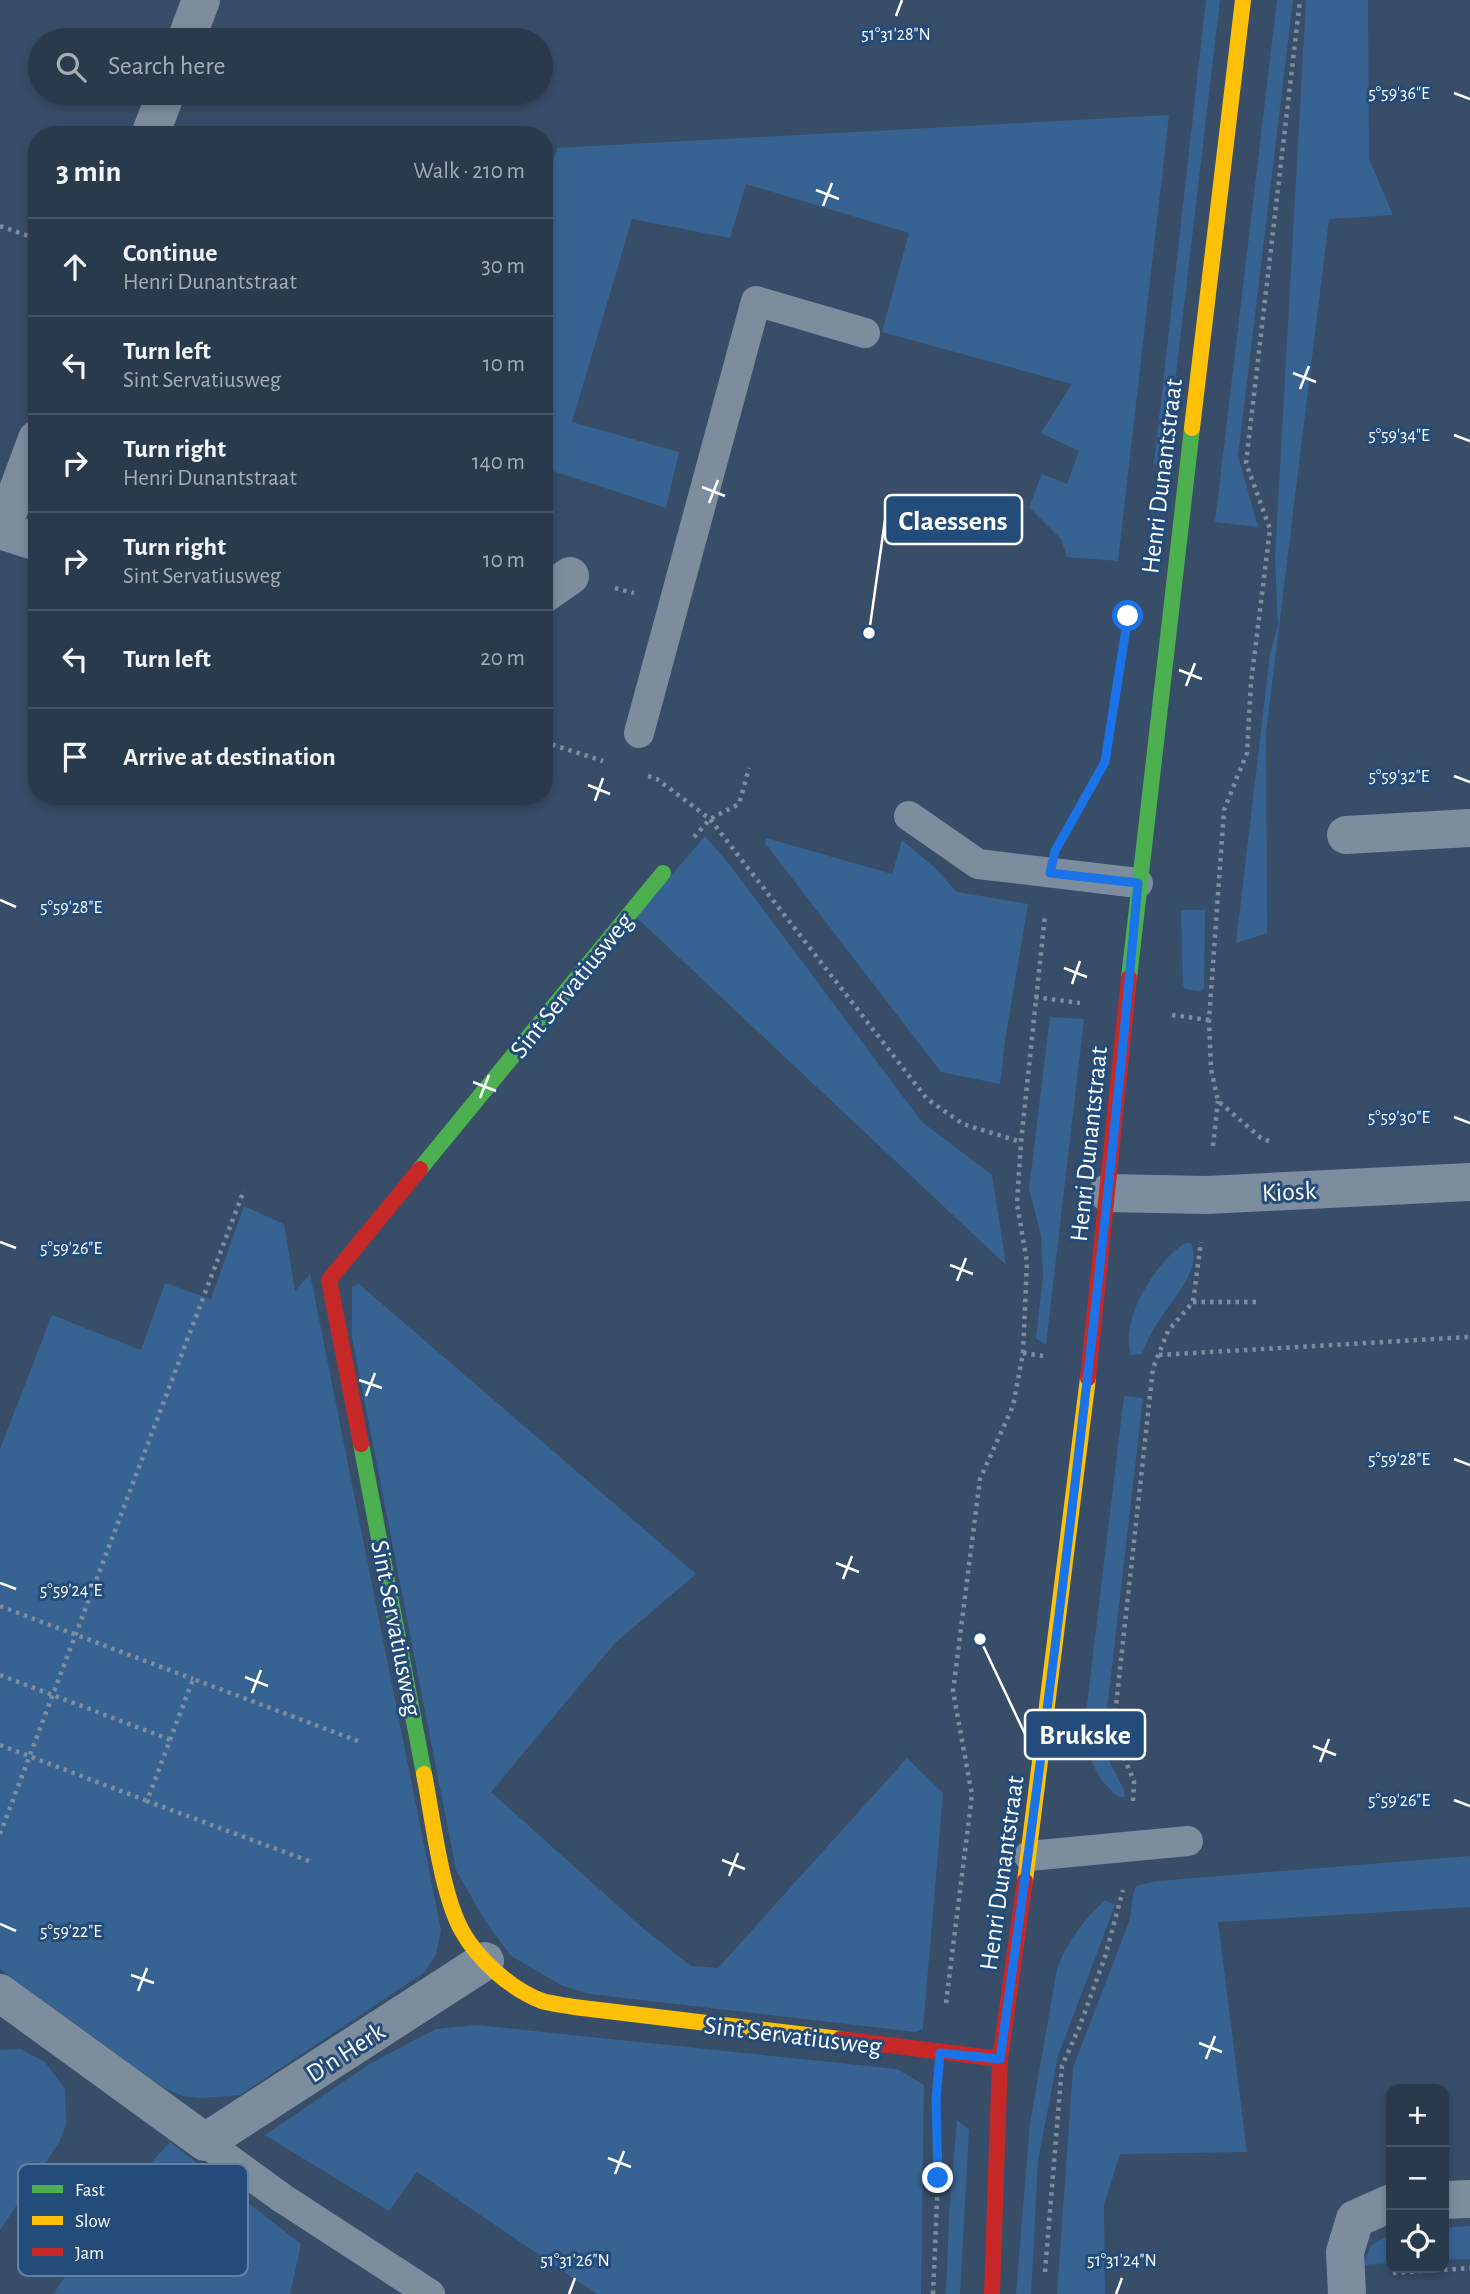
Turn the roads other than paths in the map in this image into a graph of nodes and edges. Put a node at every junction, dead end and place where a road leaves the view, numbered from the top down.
1 (201, 0) edge
2 (1243, 0) edge
3 (190, 28) edge
4 (161, 105) edge
5 (153, 126) edge
6 (865, 333) dead end
7 (28, 463) edge
8 (0, 530) edge
9 (28, 539) edge
10 (639, 733) dead end
11 (909, 816) dead end
12 (1470, 828) edge
13 (1346, 835) dead end
14 (663, 873) dead end
15 (1138, 883) junction
16 (1470, 1182) edge
17 (1108, 1193) junction
18 (1188, 1842) dead end
19 (1029, 1856) junction
20 (485, 1961) junction
21 (0, 1993) edge
22 (1000, 2059) junction
23 (205, 2142) junction
24 (235, 2164) edge
25 (248, 2173) edge
26 (1470, 2199) edge
27 (1449, 2200) edge
28 (1386, 2203) edge
29 (1347, 2285) edge
30 (430, 2294) edge
31 (992, 2294) edge

1 - 3 street
2 - 15 street, Henri Dunantstraat
4 - 5 street
6 - 10 lane
7 - 8 street
8 - 9 street
11 - 15 lane
12 - 13 street
14 - 20 street, Sint Servatiusweg
15 - 17 street, Henri Dunantstraat
16 - 17 street, Kiosk
17 - 19 street, Henri Dunantstraat
18 - 19 lane
19 - 22 street, Henri Dunantstraat
20 - 22 street, Sint Servatiusweg
20 - 23 street, D'n Herk
21 - 23 street
22 - 31 street, Henri Dunantstraat
23 - 24 lane
25 - 30 lane
26 - 27 street
28 - 29 street

